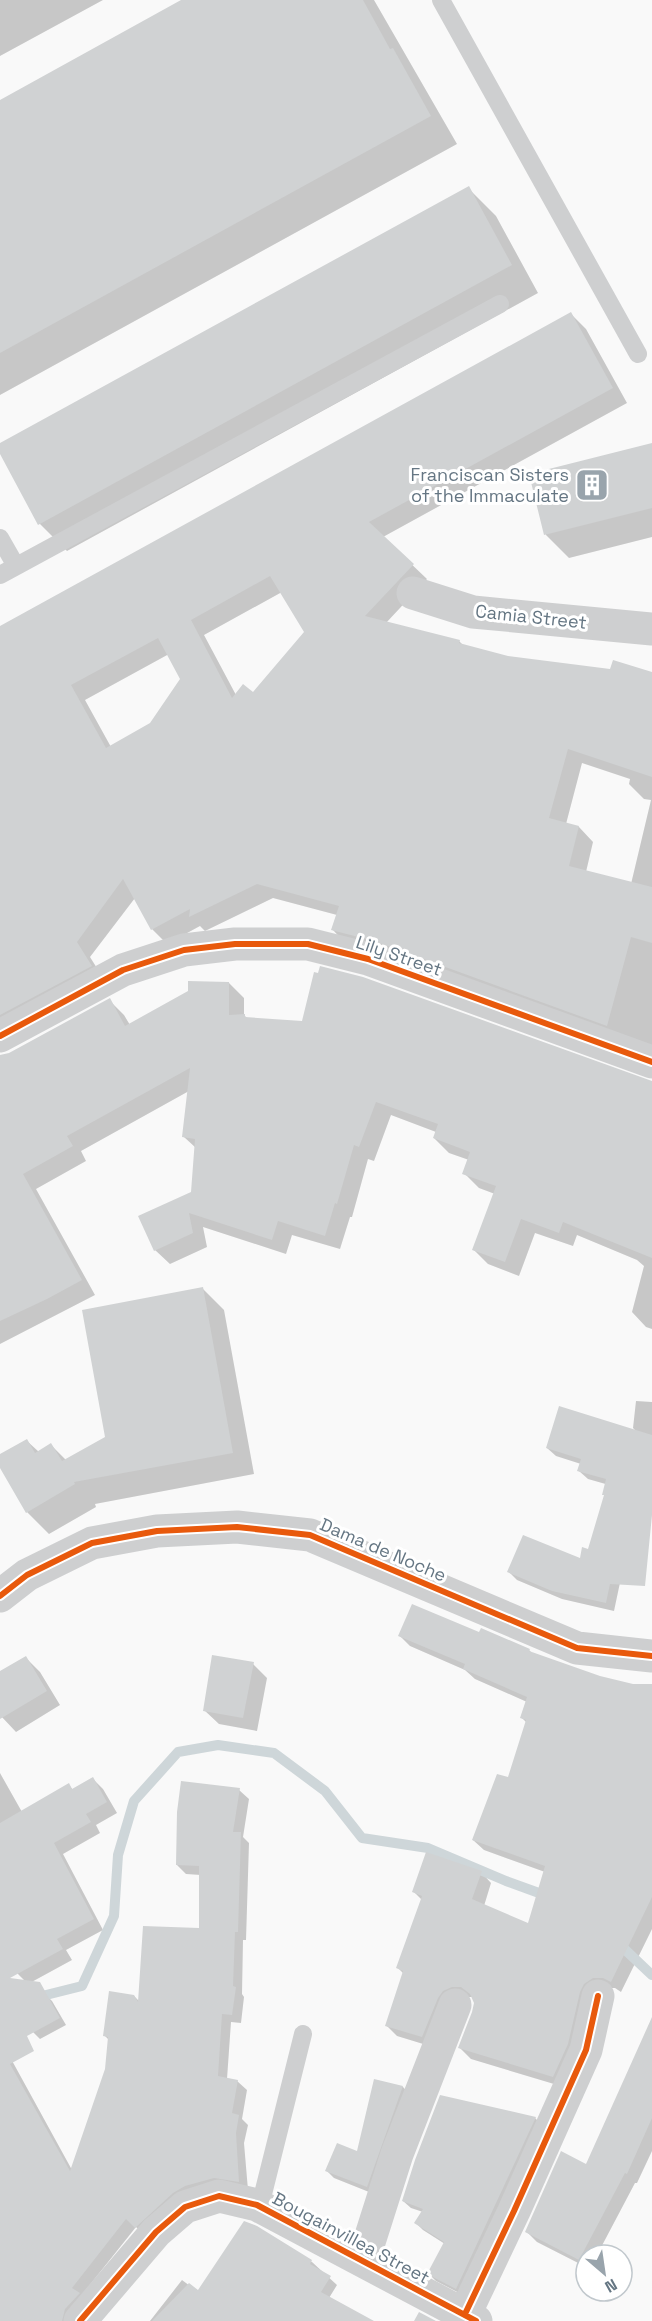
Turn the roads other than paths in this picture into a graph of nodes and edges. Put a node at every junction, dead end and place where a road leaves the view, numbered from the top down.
1 (441, 0) edge
2 (500, 304) dead end
3 (638, 354) dead end
4 (0, 538) edge
5 (8, 570) edge
6 (413, 593) dead end
7 (652, 629) edge
8 (0, 1036) edge
9 (652, 1062) edge
10 (0, 1596) edge
11 (652, 1656) edge
12 (598, 1996) dead end
13 (454, 2005) dead end
14 (303, 2034) dead end
15 (257, 2205) junction
16 (363, 2260) junction
17 (470, 2317) edge
18 (80, 2321) edge

1 - 3 lane
2 - 5 lane
4 - 5 lane
6 - 7 street, Camia Street
8 - 9 street, Lily Street
10 - 11 street, Dama de Noche
12 - 17 street
13 - 16 street
14 - 15 lane
15 - 16 street, Bougainvillea Street
15 - 18 street, Bougainvillea Street
16 - 17 street, Bougainvillea Street

